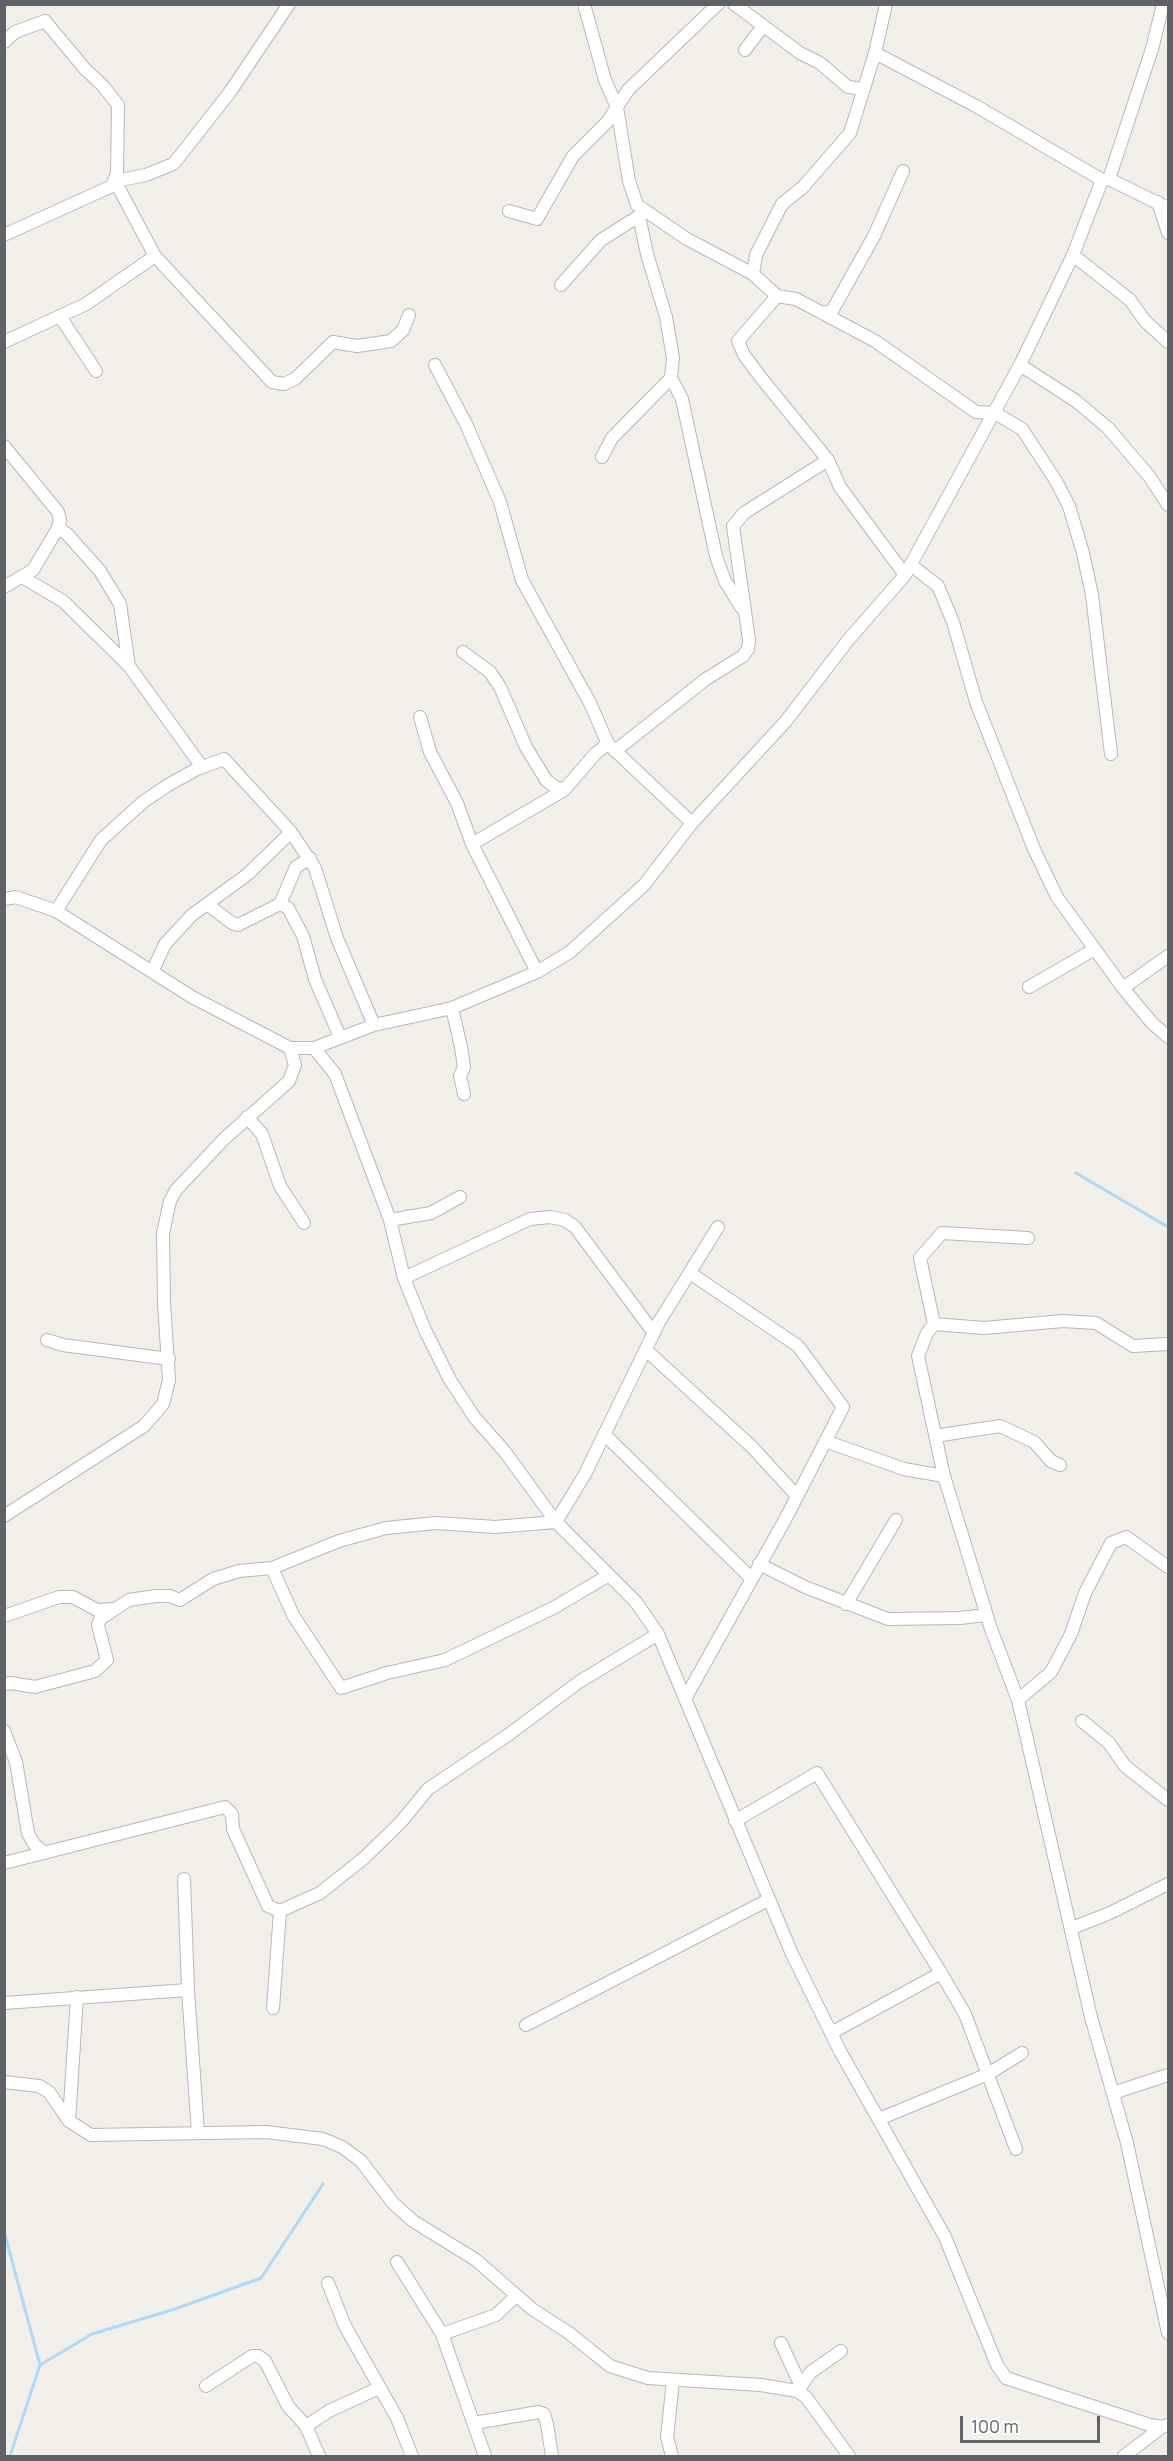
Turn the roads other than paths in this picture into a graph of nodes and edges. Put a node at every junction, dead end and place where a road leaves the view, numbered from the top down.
1 (289, 4) edge
2 (584, 4) edge
3 (718, 4) edge
4 (734, 4) edge
5 (886, 4) edge
6 (1163, 4) edge
7 (763, 26) junction
8 (4, 42) edge
9 (745, 50) dead end
10 (875, 53) junction
11 (864, 89) junction
12 (617, 107) junction
13 (903, 171) dead end
14 (1106, 179) junction
15 (116, 181) junction
16 (621, 196) dead end
17 (1163, 205) edge
18 (638, 210) junction
19 (509, 211) dead end
20 (4, 234) edge
21 (1168, 234) edge
22 (155, 255) junction
23 (1073, 255) junction
24 (753, 274) junction
25 (561, 285) dead end
26 (777, 296) junction
27 (822, 313) junction
28 (409, 315) dead end
29 (61, 318) junction
30 (4, 342) edge
31 (1168, 342) edge
32 (435, 365) dead end
33 (1020, 365) junction
34 (96, 371) dead end
35 (671, 378) junction
36 (995, 413) junction
37 (4, 446) edge
38 (602, 457) dead end
39 (828, 460) junction
40 (1168, 505) edge
41 (58, 528) junction
42 (908, 570) junction
43 (22, 577) junction
44 (4, 587) edge
45 (744, 611) junction
46 (463, 652) dead end
47 (129, 666) junction
48 (420, 717) dead end
49 (611, 748) junction
50 (1111, 754) dead end
51 (202, 767) junction
52 (564, 790) junction
53 (692, 823) junction
54 (291, 832) junction
55 (472, 844) junction
56 (310, 858) junction
57 (4, 899) edge
58 (207, 904) junction
59 (280, 904) junction
60 (56, 911) junction
61 (1095, 949) junction
62 (1168, 956) edge
63 (152, 972) junction
64 (537, 972) junction
65 (1029, 987) dead end
66 (1123, 988) junction
67 (452, 1008) junction
68 (374, 1025) junction
69 (340, 1037) junction
70 (1168, 1037) edge
71 (291, 1048) junction
72 (314, 1048) junction
73 (464, 1094) dead end
74 (246, 1117) junction
75 (460, 1197) dead end
76 (390, 1220) junction
77 (304, 1223) dead end
78 (718, 1227) dead end
79 (1028, 1238) dead end
80 (690, 1273) junction
81 (404, 1278) junction
82 (934, 1324) junction
83 (654, 1333) junction
84 (46, 1340) dead end
85 (1168, 1344) edge
86 (646, 1350) junction
87 (169, 1359) junction
88 (604, 1434) junction
89 (936, 1436) junction
90 (825, 1441) junction
91 (1060, 1465) dead end
92 (944, 1476) junction
93 (797, 1496) junction
94 (4, 1516) edge
95 (896, 1520) dead end
96 (556, 1522) junction
97 (759, 1564) junction
98 (1168, 1567) edge
99 (272, 1568) junction
100 (609, 1575) junction
101 (752, 1579) junction
102 (846, 1604) junction
103 (114, 1609) junction
104 (986, 1615) junction
105 (4, 1616) edge
106 (658, 1634) junction
107 (4, 1684) edge
108 (686, 1697) junction
109 (1018, 1700) junction
110 (1082, 1721) dead end
111 (4, 1731) edge
112 (1168, 1800) edge
113 (735, 1821) junction
114 (43, 1852) junction
115 (4, 1863) edge
116 (184, 1879) dead end
117 (1168, 1884) edge
118 (768, 1900) junction
119 (279, 1911) junction
120 (1072, 1928) junction
121 (941, 1973) junction
122 (188, 1990) junction
123 (77, 1997) junction
124 (4, 2003) edge
125 (273, 2008) dead end
126 (526, 2025) dead end
127 (831, 2033) junction
128 (1022, 2053) dead end
129 (988, 2073) junction
130 (1168, 2075) edge
131 (4, 2082) edge
132 (1113, 2093) junction
133 (879, 2119) junction
134 (69, 2121) junction
135 (198, 2133) junction
136 (1016, 2149) dead end
137 (397, 2262) dead end
138 (328, 2283) dead end
139 (516, 2295) junction
140 (1168, 2333) edge
141 (442, 2334) junction
142 (781, 2343) dead end
143 (842, 2351) dead end
144 (673, 2381) junction
145 (206, 2386) dead end
146 (379, 2388) junction
147 (801, 2389) junction
148 (474, 2423) junction
149 (306, 2426) junction
150 (1165, 2426) edge
151 (319, 2457) edge
152 (412, 2457) edge
153 (485, 2457) edge
154 (552, 2457) edge
155 (672, 2457) edge
156 (849, 2457) edge
157 (1124, 2457) edge

1 - 15 street
2 - 12 street
3 - 12 street
4 - 7 street
5 - 10 street
6 - 14 street
7 - 9 street
7 - 11 street
8 - 15 street
10 - 11 street
10 - 14 street
11 - 24 street
12 - 18 street
12 - 19 street
13 - 27 street
14 - 17 street
14 - 23 street
15 - 20 street
15 - 22 street
16 - 18 street
17 - 21 street
18 - 24 street
18 - 25 street
18 - 35 street
22 - 28 street
22 - 29 street
23 - 31 street
23 - 33 street
24 - 26 street
26 - 27 street
26 - 39 street
27 - 36 street
29 - 30 street
29 - 34 street
32 - 49 street
33 - 36 street
33 - 40 street
35 - 38 street
35 - 45 street
36 - 42 street
36 - 50 street
37 - 41 street
39 - 42 street
39 - 45 street
41 - 43 street
41 - 47 street
42 - 53 street
42 - 61 street
43 - 44 street
43 - 47 street
45 - 49 street
46 - 52 street
47 - 51 street
48 - 55 street
49 - 52 street
49 - 53 street
51 - 54 street
51 - 60 street
52 - 55 street
53 - 64 street
54 - 56 street
54 - 58 street
55 - 64 street
56 - 59 street
56 - 68 street
57 - 60 street
58 - 59 street
58 - 63 street
59 - 69 street
60 - 63 street
61 - 65 street
61 - 66 street
62 - 66 street
63 - 71 street
64 - 67 street
66 - 70 street
67 - 68 street
67 - 73 street
68 - 69 street
69 - 72 street
71 - 72 street
71 - 74 street
72 - 76 street
74 - 77 street
74 - 87 street
75 - 76 street
76 - 81 street
78 - 80 street
79 - 82 street
80 - 83 street
80 - 90 street
81 - 83 street
81 - 96 street
82 - 85 street
82 - 89 street
83 - 86 street
84 - 87 street
86 - 88 street
86 - 93 street
87 - 94 street
88 - 96 street
88 - 101 street
89 - 91 street
89 - 92 street
90 - 92 street
90 - 93 street
92 - 104 street
93 - 97 street
95 - 102 street
96 - 99 street
96 - 100 street
97 - 101 street
97 - 102 street
98 - 109 street
99 - 100 street
99 - 103 street
100 - 106 street
101 - 108 street
102 - 104 street
103 - 105 street
103 - 107 street
104 - 109 street
106 - 108 street
106 - 119 street
108 - 113 street
109 - 120 street
110 - 112 street
111 - 114 street
113 - 118 street
113 - 121 street
114 - 115 street
114 - 119 street
116 - 122 street
117 - 120 street
118 - 126 street
118 - 127 street
119 - 125 street
120 - 132 street
121 - 127 street
121 - 129 street
122 - 123 street
122 - 135 street
123 - 124 street
123 - 134 street
127 - 133 street
128 - 129 street
129 - 133 street
129 - 136 street
130 - 132 street
131 - 134 street
132 - 140 street
133 - 150 street
134 - 135 street
135 - 139 street
137 - 141 street
138 - 146 street
139 - 141 street
139 - 144 street
141 - 148 street
142 - 147 street
143 - 147 street
144 - 147 street
144 - 155 street
145 - 149 street
146 - 149 street
146 - 152 street
147 - 156 street
148 - 153 street
148 - 154 street
149 - 151 street
150 - 157 street

